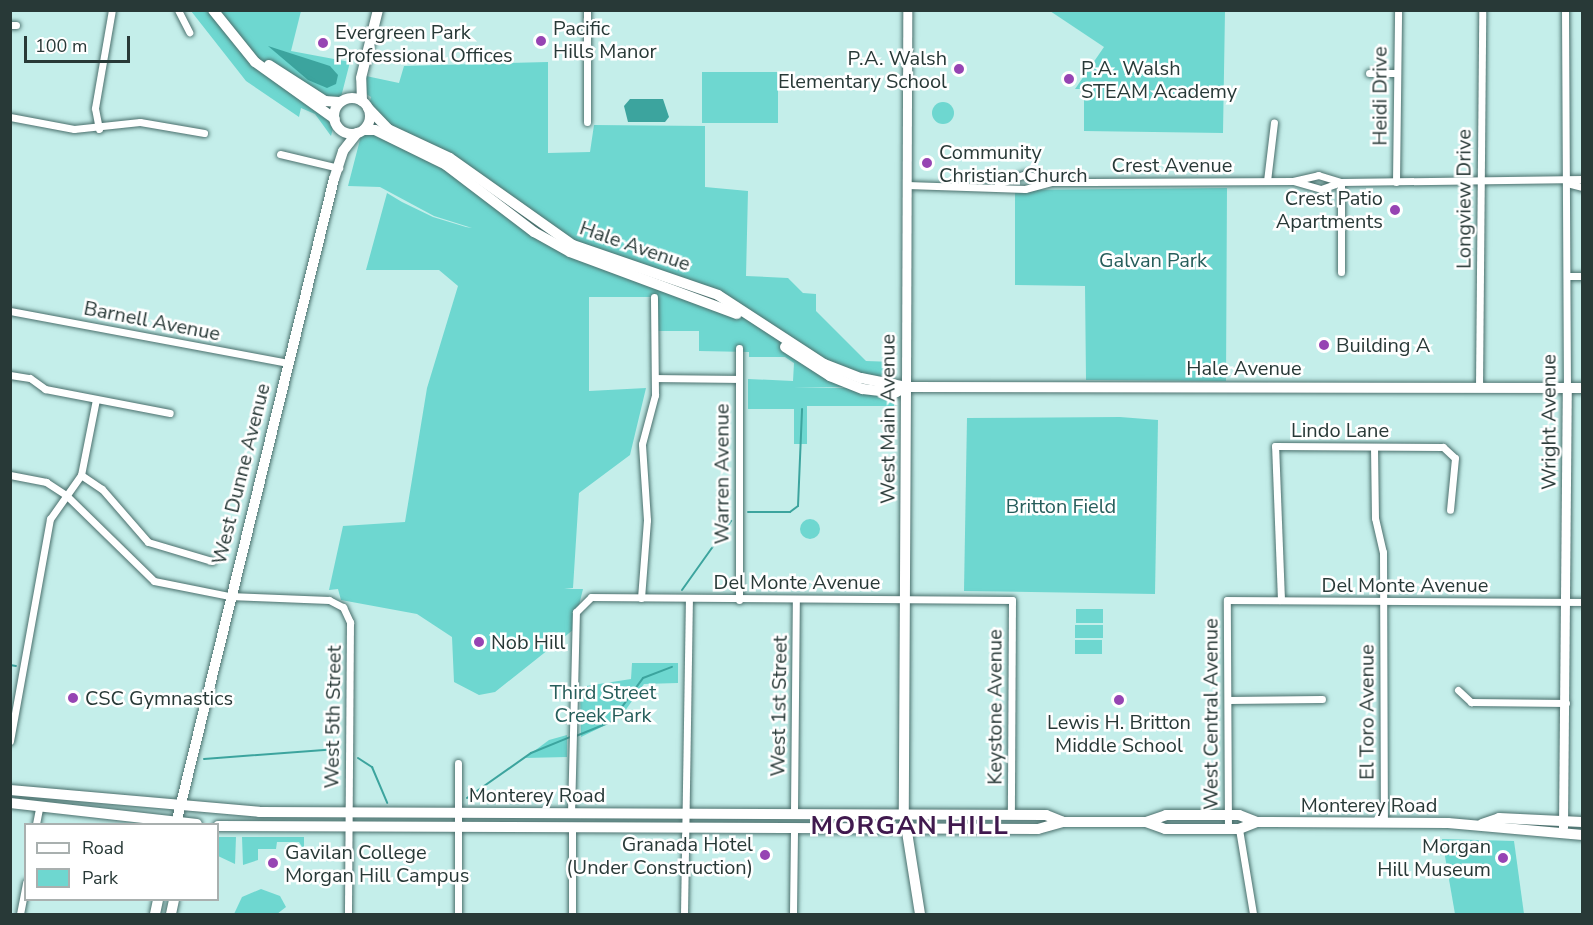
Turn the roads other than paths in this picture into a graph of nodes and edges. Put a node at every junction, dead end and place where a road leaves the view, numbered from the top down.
1 (112, 10) edge
2 (178, 10) edge
3 (213, 10) edge
4 (221, 10) edge
5 (378, 10) edge
6 (586, 10) edge
7 (907, 10) edge
8 (1398, 10) edge
9 (1482, 10) edge
10 (1565, 10) edge
11 (189, 32) dead end
12 (1369, 73) dead end
13 (1397, 73) junction
14 (361, 78) junction
15 (343, 100) junction
16 (365, 105) junction
17 (10, 117) edge
18 (587, 122) dead end
19 (1274, 122) dead end
20 (337, 123) junction
21 (99, 129) junction
22 (361, 132) junction
23 (204, 133) dead end
24 (344, 151) junction
25 (280, 154) dead end
26 (339, 168) junction
27 (1582, 179) edge
28 (1267, 181) junction
29 (1052, 182) junction
30 (1293, 182) junction
31 (1341, 182) junction
32 (1396, 182) junction
33 (1480, 182) junction
34 (1567, 183) junction
35 (998, 184) junction
36 (907, 185) junction
37 (1582, 187) edge
38 (1341, 272) dead end
39 (1568, 276) junction
40 (1582, 276) edge
41 (654, 297) dead end
42 (10, 311) edge
43 (740, 348) dead end
44 (288, 363) junction
45 (10, 375) edge
46 (655, 378) junction
47 (739, 379) junction
48 (906, 387) junction
49 (1479, 387) junction
50 (1567, 388) junction
51 (1582, 388) edge
52 (96, 399) junction
53 (170, 413) dead end
54 (1374, 447) junction
55 (10, 475) edge
56 (81, 475) junction
57 (66, 495) junction
58 (1450, 510) dead end
59 (212, 561) dead end
60 (229, 596) junction
61 (641, 598) junction
62 (689, 598) junction
63 (905, 598) junction
64 (739, 600) junction
65 (796, 600) junction
66 (1012, 600) joint
67 (1227, 600) joint
68 (1281, 600) junction
69 (1383, 601) junction
70 (1566, 602) junction
71 (1582, 602) edge
72 (1458, 690) dead end
73 (1322, 699) dead end
74 (1228, 700) junction
75 (1566, 703) junction
76 (10, 741) edge
77 (458, 763) dead end
78 (10, 790) edge
79 (10, 803) edge
80 (39, 808) junction
81 (180, 808) junction
82 (794, 812) junction
83 (348, 813) junction
84 (458, 813) junction
85 (684, 813) junction
86 (904, 813) junction
87 (572, 814) junction
88 (1011, 815) junction
89 (1228, 816) junction
90 (1564, 821) junction
91 (1063, 822) junction
92 (1146, 822) junction
93 (1257, 822) junction
94 (1582, 822) edge
95 (36, 823) edge
96 (168, 823) edge
97 (177, 823) edge
98 (1384, 823) junction
99 (1482, 824) junction
100 (219, 826) edge
101 (348, 827) junction
102 (458, 828) junction
103 (572, 828) junction
104 (684, 828) junction
105 (794, 829) junction
106 (905, 829) junction
107 (1234, 829) junction
108 (1562, 834) junction
109 (1582, 835) edge
110 (24, 894) edge
111 (20, 915) edge
112 (348, 915) edge
113 (458, 915) edge
114 (572, 915) edge
115 (684, 915) edge
116 (794, 915) edge
117 (920, 915) edge
118 (1253, 915) edge

1 - 21 street
2 - 11 street
3 - 20 main road
4 - 15 main road
5 - 14 main road
6 - 18 street
7 - 36 street, West Main Avenue
8 - 13 street, Heidi Drive
9 - 33 street, Longview Drive
10 - 34 street, Wright Avenue
12 - 13 street
13 - 32 street, Heidi Drive
14 - 15 main road
14 - 16 main road
15 - 16 main road
15 - 20 main road
16 - 22 main road
16 - 48 main road, Hale Avenue
17 - 21 street
19 - 28 street
20 - 22 main road, Hale Avenue
20 - 24 main road, West Dunne Avenue
21 - 23 street
22 - 24 main road, West Dunne Avenue
22 - 48 main road, Hale Avenue
24 - 26 main road, West Dunne Avenue
25 - 26 street
26 - 44 main road, West Dunne Avenue
27 - 34 street, Crest Avenue
28 - 29 street, Crest Avenue
28 - 30 street, Crest Avenue
29 - 35 street, Crest Avenue
29 - 35 street, Crest Avenue
30 - 31 street, Crest Avenue
30 - 31 street, Crest Avenue
31 - 32 street, Crest Avenue
31 - 38 street
32 - 33 street, Crest Avenue
33 - 34 street, Crest Avenue
33 - 49 street, Longview Drive
34 - 37 street, Crest Avenue
34 - 39 street, Wright Avenue
35 - 36 street, Crest Avenue
36 - 48 street, West Main Avenue
39 - 40 street
39 - 50 street, Wright Avenue
41 - 46 street
42 - 44 street, Barnell Avenue
43 - 47 street, Warren Avenue
44 - 60 main road, West Dunne Avenue
45 - 52 street
46 - 47 street
46 - 61 street
47 - 64 street, Warren Avenue
48 - 49 main road, Hale Avenue
48 - 63 main road, West Main Avenue
49 - 50 main road, Hale Avenue
50 - 51 main road, Hale Avenue
50 - 70 street, Wright Avenue
52 - 53 street
52 - 56 street
54 - 58 street, Lindo Lane
54 - 68 street, Lindo Lane
54 - 69 street, El Toro Avenue
55 - 57 street
56 - 57 street
56 - 59 street
57 - 60 street
57 - 76 street
60 - 81 main road, West Dunne Avenue
60 - 83 street, West 5th Street
61 - 62 street, Del Monte Avenue
61 - 87 street, Del Monte Avenue
62 - 64 street, Del Monte Avenue
62 - 85 street
63 - 65 street, Del Monte Avenue
63 - 66 street, Del Monte Avenue
63 - 86 main road, West Main Avenue
64 - 65 street, Del Monte Avenue
65 - 82 street, West 1st Street
66 - 88 street, Keystone Avenue
67 - 68 street, Del Monte Avenue
67 - 74 street, West Central Avenue
68 - 69 street, Del Monte Avenue
69 - 70 street, Del Monte Avenue
69 - 98 street, El Toro Avenue
70 - 71 street, Del Monte Avenue
70 - 75 street, Wright Avenue
72 - 75 street
73 - 74 street
74 - 89 street, West Central Avenue
75 - 90 street, Wright Avenue
77 - 84 street
78 - 81 main road, Monterey Road
79 - 80 main road
80 - 95 street
80 - 96 main road
81 - 83 main road, Monterey Road
81 - 97 main road, West Dunne Avenue
82 - 85 main road, Monterey Road
82 - 86 main road, Monterey Road
83 - 84 main road, Monterey Road
83 - 101 street, West 5th Street
84 - 87 main road, Monterey Road
84 - 102 street
85 - 87 main road, Monterey Road
85 - 104 street
86 - 88 main road, Monterey Road
86 - 106 main road, West Main Avenue
88 - 91 main road, Monterey Road
89 - 92 main road, Monterey Road
89 - 93 main road, Monterey Road
89 - 107 street, West Central Avenue
90 - 94 main road, Monterey Road
90 - 99 main road, Monterey Road
90 - 108 street, Wright Avenue
91 - 92 main road, Monterey Road
91 - 106 main road, Monterey Road
92 - 107 main road, Monterey Road
93 - 98 main road, Monterey Road
93 - 107 main road, Monterey Road
98 - 99 main road, Monterey Road
99 - 108 main road, Monterey Road
100 - 101 main road, Monterey Road
101 - 102 main road, Monterey Road
101 - 112 street, West 5th Street
102 - 103 main road, Monterey Road
102 - 113 street
103 - 104 main road, Monterey Road
103 - 114 street
104 - 105 main road, Monterey Road
104 - 115 street
105 - 106 main road, Monterey Road
105 - 116 street
106 - 117 main road, West Main Avenue
107 - 118 street, West Central Avenue
108 - 109 main road, Monterey Road
110 - 111 street

